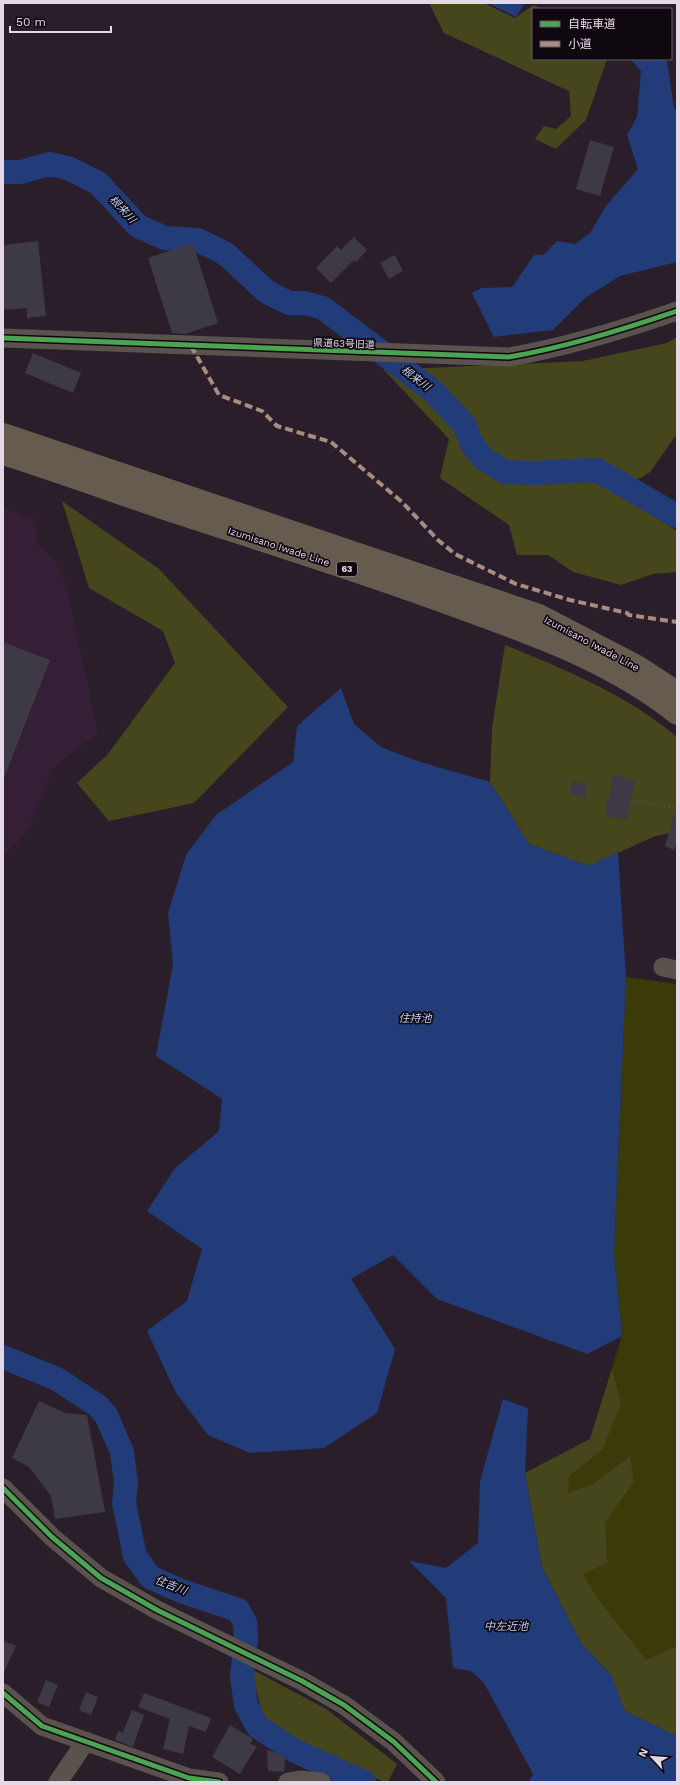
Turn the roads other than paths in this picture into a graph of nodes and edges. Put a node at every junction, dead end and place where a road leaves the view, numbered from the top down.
1 (677, 311) edge
2 (3, 338) edge
3 (3, 434) edge
4 (3, 454) edge
5 (677, 692) edge
6 (677, 714) edge
7 (3, 1488) edge
8 (3, 1693) edge
9 (86, 1740) junction
10 (58, 1782) edge
11 (220, 1782) edge
12 (288, 1782) edge
13 (320, 1782) edge
14 (436, 1782) edge

1 - 2 street, 県道63号旧道
3 - 5 main road, Izumisano Iwade Line / 63
4 - 6 main road, Izumisano Iwade Line / 63
7 - 14 street
8 - 9 street
9 - 10 street
9 - 11 street
12 - 13 street

